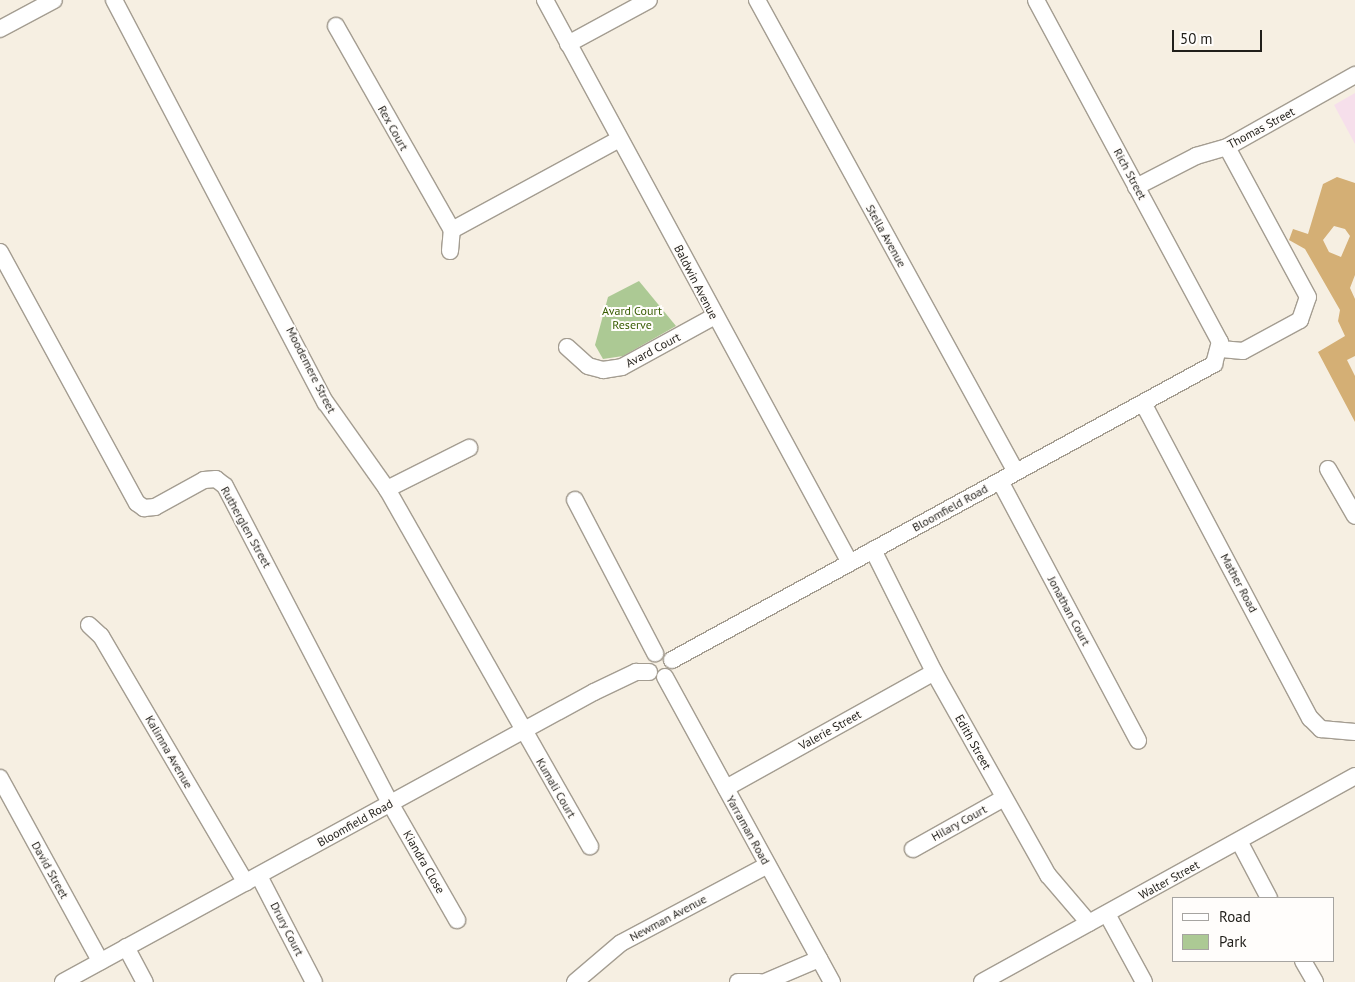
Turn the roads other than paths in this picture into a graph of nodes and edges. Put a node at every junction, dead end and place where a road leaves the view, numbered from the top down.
1 (54, 0) edge
2 (114, 0) edge
3 (545, 0) edge
4 (649, 0) edge
5 (757, 0) edge
6 (1036, 0) edge
7 (336, 26) dead end
8 (0, 29) edge
9 (568, 44) junction
10 (1355, 75) edge
11 (618, 140) junction
12 (1227, 147) junction
13 (1136, 186) junction
14 (452, 230) junction
15 (450, 251) dead end
16 (0, 252) edge
17 (713, 317) junction
18 (567, 347) dead end
19 (1220, 349) junction
20 (1143, 403) junction
21 (469, 448) dead end
22 (1328, 469) dead end
23 (1016, 472) junction
24 (1000, 481) junction
25 (387, 489) junction
26 (575, 500) dead end
27 (1355, 516) edge
28 (873, 550) junction
29 (850, 563) junction
30 (89, 625) dead end
31 (655, 653) junction
32 (672, 660) junction
33 (649, 672) junction
34 (934, 672) junction
35 (665, 677) junction
36 (522, 731) junction
37 (1355, 732) edge
38 (1138, 741) dead end
39 (1355, 776) edge
40 (0, 778) edge
41 (726, 788) junction
42 (1004, 798) junction
43 (390, 804) junction
44 (1238, 841) junction
45 (590, 846) dead end
46 (913, 849) dead end
47 (768, 865) junction
48 (253, 879) junction
49 (1268, 897) edge
50 (1106, 914) junction
51 (457, 920) dead end
52 (1089, 923) junction
53 (126, 947) junction
54 (819, 959) junction
55 (100, 962) junction
56 (1304, 962) edge
57 (63, 982) edge
58 (145, 982) edge
59 (314, 982) edge
60 (575, 982) edge
61 (738, 982) edge
62 (759, 982) edge
63 (765, 982) edge
64 (832, 982) edge
65 (982, 982) edge
66 (1144, 982) edge
67 (1315, 982) edge

1 - 8 street
2 - 25 street, Moodemere Street
3 - 9 street, Baldwin Avenue
4 - 9 street
5 - 23 street, Stella Avenue
6 - 13 street, Rich Street
7 - 14 street, Rex Court
9 - 11 street, Baldwin Avenue
10 - 12 street, Thomas Street
11 - 14 street
11 - 17 street, Baldwin Avenue
12 - 13 street, Thomas Street
12 - 19 street
13 - 19 street, Rich Street
14 - 15 street
16 - 43 street, Rutherglen Street
17 - 18 street, Avard Court
17 - 29 street, Baldwin Avenue
19 - 20 street, Bloomfield Road
20 - 23 street, Bloomfield Road
20 - 37 street, Mather Road
21 - 25 street
22 - 27 street
23 - 24 street, Bloomfield Road
24 - 28 street, Bloomfield Road
24 - 38 street, Jonathan Court
25 - 36 street, Moodemere Street
26 - 31 street
28 - 29 street, Bloomfield Road
28 - 34 street, Edith Street
29 - 32 street, Bloomfield Road
30 - 48 street, Kalimna Avenue
31 - 32 street
31 - 33 street
32 - 35 street
33 - 35 street
33 - 36 street, Bloomfield Road
34 - 41 street, Valerie Street
34 - 42 street, Edith Street
35 - 41 street, Yarraman Road
36 - 43 street, Bloomfield Road
36 - 45 street, Kumali Court
39 - 44 street, Walter Street
40 - 55 street, David Street
41 - 47 street, Yarraman Road
42 - 46 street, Hilary Court
42 - 52 street, Edith Street
43 - 48 street, Bloomfield Road
43 - 51 street, Kiandra Close
44 - 49 street
44 - 50 street, Walter Street
47 - 54 street, Yarraman Road
47 - 60 street, Newman Avenue
48 - 53 street, Bloomfield Road
48 - 59 street, Drury Court
50 - 52 street, Walter Street
50 - 66 street
52 - 65 street, Walter Street
53 - 55 street, Bloomfield Road
53 - 58 street
54 - 63 street
54 - 64 street, Yarraman Road
55 - 57 street, Bloomfield Road
56 - 67 street
61 - 62 street

